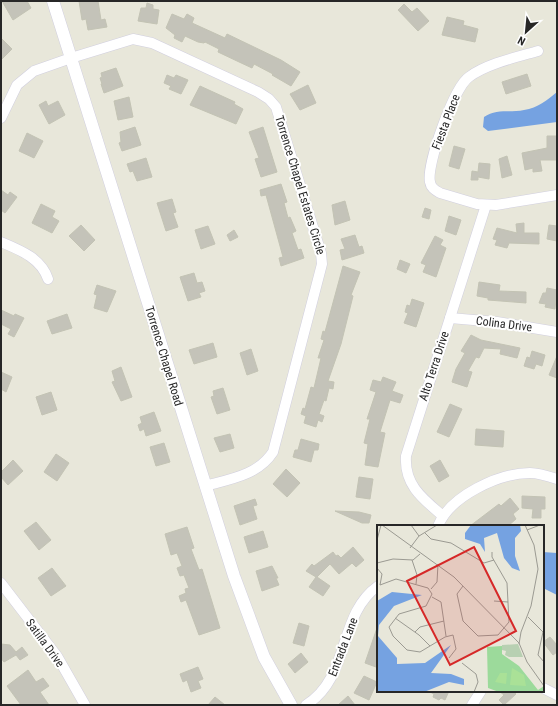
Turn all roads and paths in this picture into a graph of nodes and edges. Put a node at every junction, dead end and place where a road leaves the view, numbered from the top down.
1 (53, 1) edge
2 (538, 51) dead end
3 (71, 58) junction
4 (1, 118) edge
5 (557, 195) edge
6 (486, 205) junction
7 (1, 242) edge
8 (48, 279) dead end
9 (450, 318) junction
10 (557, 332) edge
11 (557, 478) edge
12 (205, 486) junction
13 (443, 516) junction
14 (438, 525) edge
15 (1, 583) edge
16 (377, 587) edge
17 (544, 688) edge
18 (480, 692) edge
19 (557, 695) edge
20 (86, 705) edge
21 (291, 705) edge
22 (306, 705) edge
23 (472, 705) edge

1 - 3 street, Torrence Chapel Road
2 - 6 street, Fiesta Place
3 - 4 street, Torrence Chapel Estates Circle
3 - 12 street, Torrence Chapel Road
3 - 12 street, Torrence Chapel Estates Circle
5 - 6 street
6 - 9 street, Alto Terra Drive
7 - 8 street
9 - 10 street, Colina Drive
9 - 13 street, Alto Terra Drive
11 - 13 street
12 - 21 street, Torrence Chapel Road
13 - 14 street
15 - 20 street, Satilla Drive
16 - 22 street, Entrada Lane
17 - 19 street
18 - 23 street

